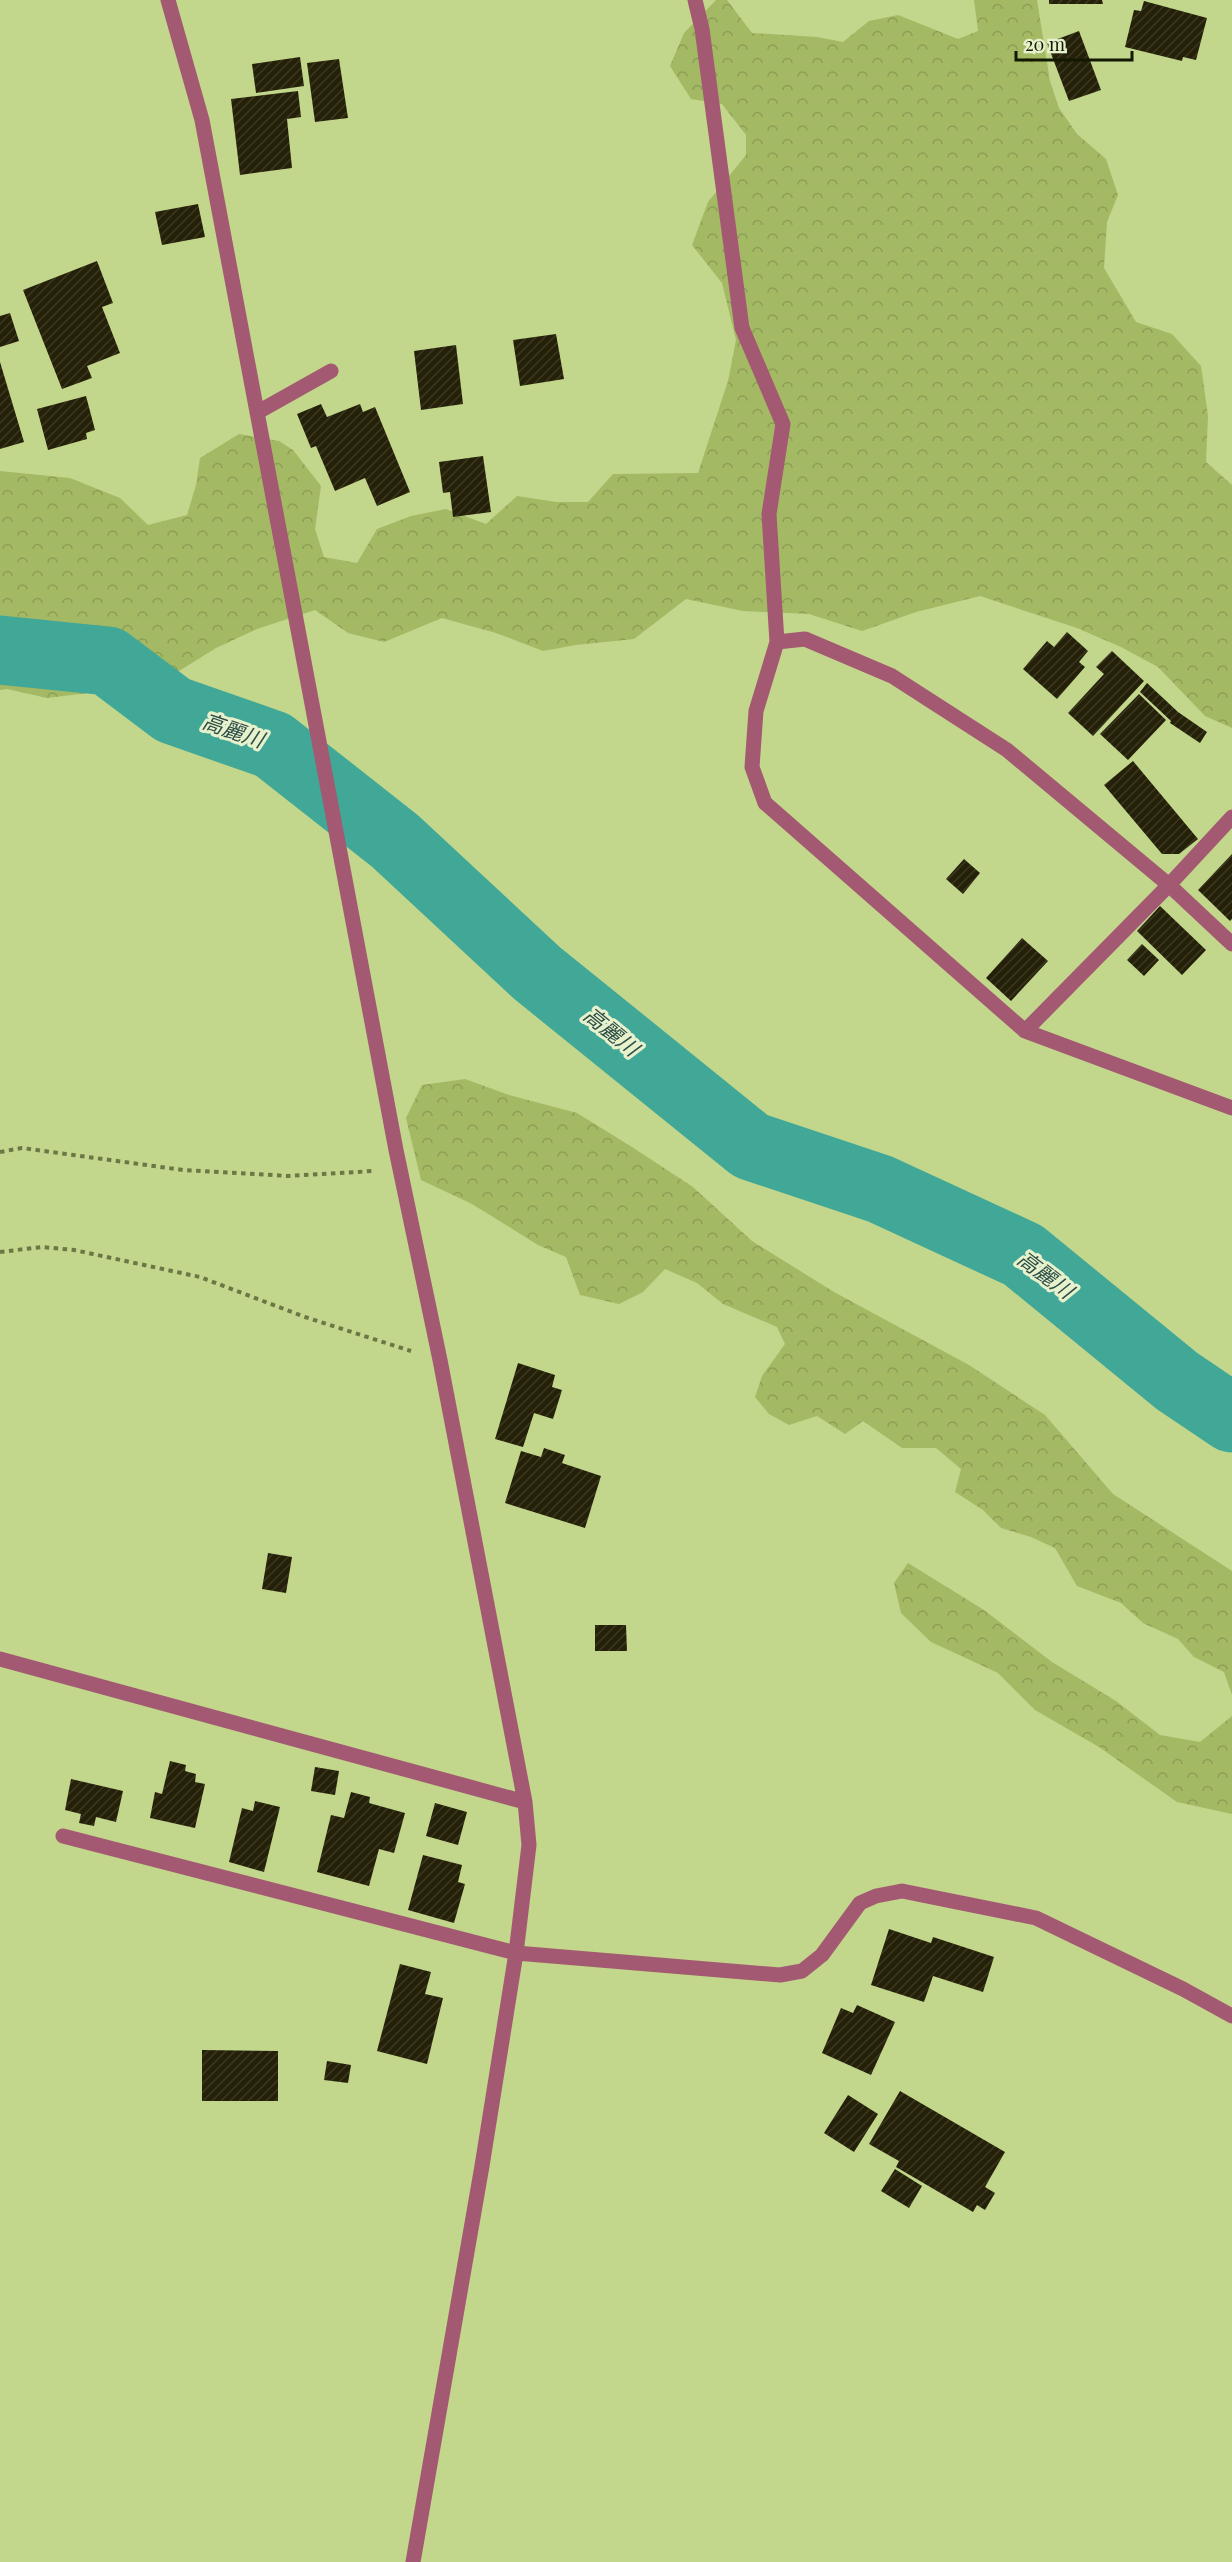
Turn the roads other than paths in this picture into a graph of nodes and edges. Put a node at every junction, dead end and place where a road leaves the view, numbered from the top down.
1 (168, 0) edge
2 (695, 0) edge
3 (331, 371) dead end
4 (258, 412) junction
5 (777, 642) junction
6 (1232, 817) edge
7 (1168, 885) junction
8 (1232, 944) edge
9 (1025, 1031) junction
10 (1232, 1108) edge
11 (0, 1659) edge
12 (525, 1802) junction
13 (63, 1836) dead end
14 (516, 1953) junction
15 (1232, 2016) edge
16 (413, 2562) edge

1 - 4 street
2 - 5 street
3 - 4 street
4 - 12 street
5 - 7 street
5 - 9 street
6 - 7 street
7 - 8 street
7 - 9 street
9 - 10 street
11 - 12 street
12 - 14 street
13 - 14 street
14 - 15 street
14 - 16 street

